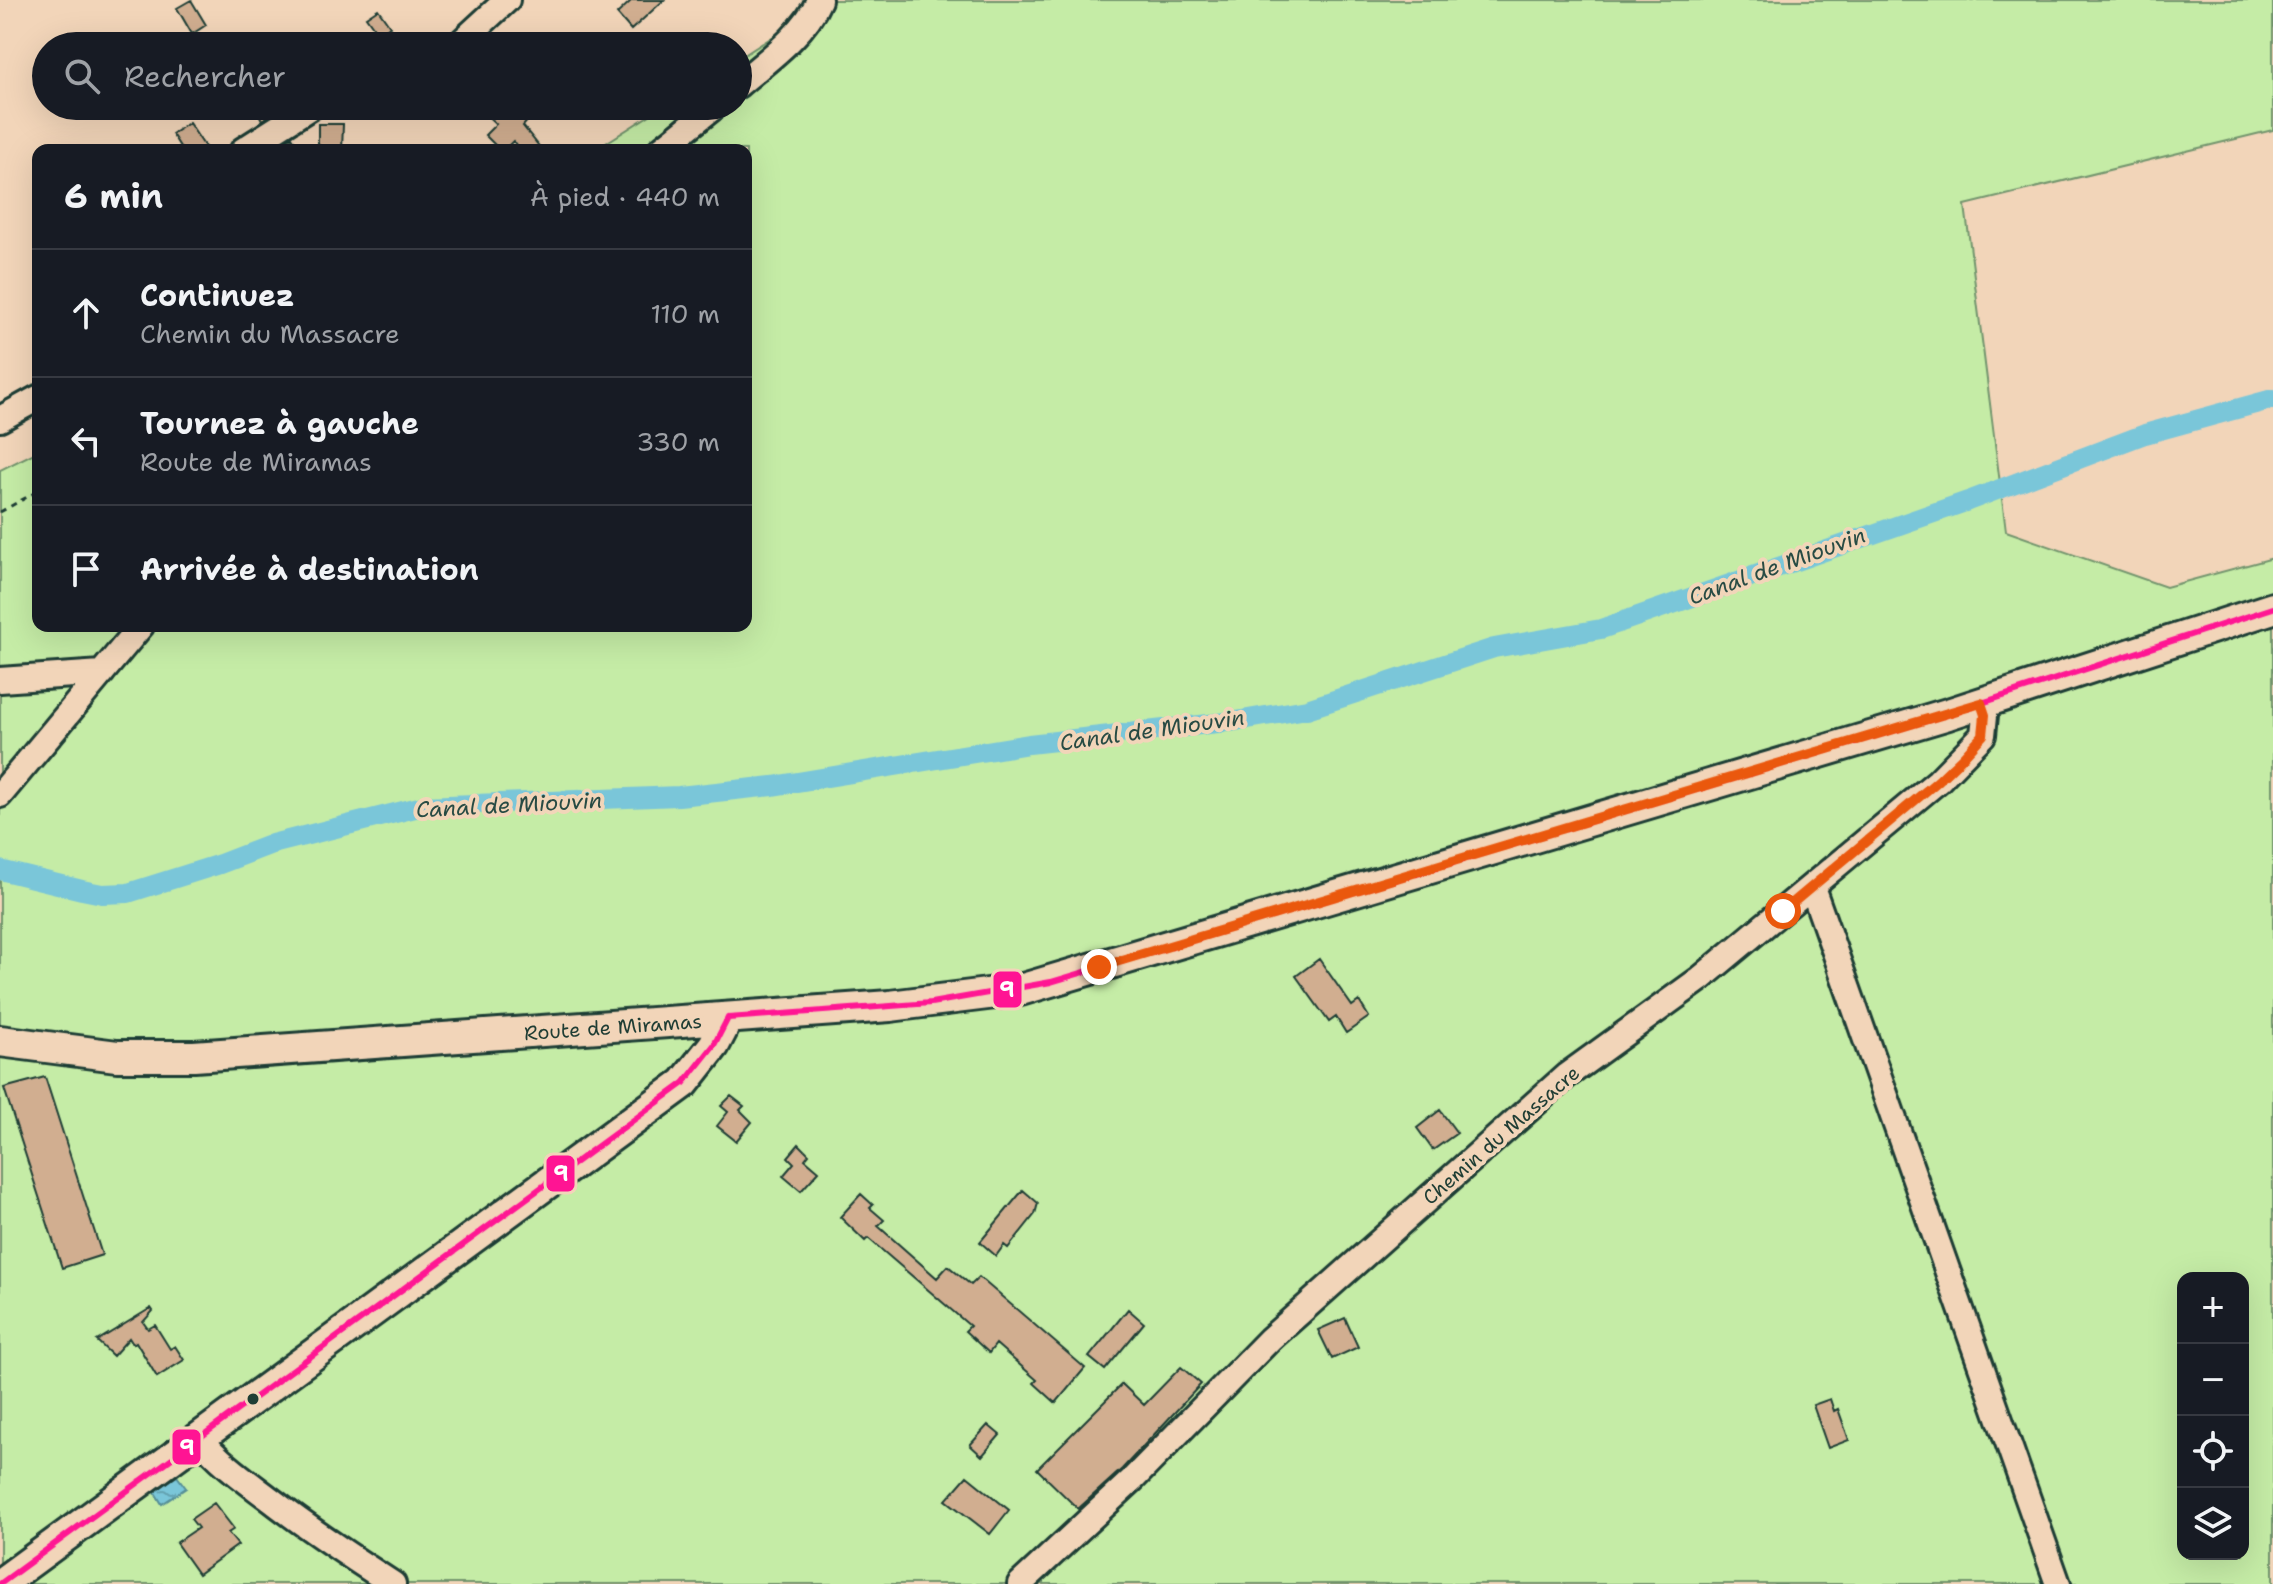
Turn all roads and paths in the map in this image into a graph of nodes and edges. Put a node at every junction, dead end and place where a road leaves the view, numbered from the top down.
1 (507, 0) edge
2 (819, 0) edge
3 (472, 32) edge
4 (752, 73) edge
5 (290, 120) edge
6 (698, 120) edge
7 (252, 144) edge
8 (668, 144) edge
9 (32, 401) edge
10 (0, 419) edge
11 (32, 494) edge
12 (0, 512) edge
13 (2273, 608) edge
14 (136, 632) edge
15 (102, 673) junction
16 (0, 680) edge
17 (1981, 703) junction
18 (0, 795) edge
19 (1812, 887) junction
20 (728, 1018) junction
21 (0, 1041) edge
22 (200, 1438) junction
23 (0, 1584) edge
24 (393, 1584) edge
25 (1020, 1584) edge
26 (2058, 1584) edge

1 - 3 street
2 - 4 street
5 - 7 street
6 - 8 street
9 - 10 street
11 - 12 path
13 - 17 main road, Route de Miramas
14 - 15 street
15 - 16 street
15 - 18 street
17 - 19 street, Chemin du Massacre
17 - 20 main road, Route de Miramas
19 - 25 street, Chemin du Massacre
19 - 26 street
20 - 21 main road, Route de Miramas
20 - 22 main road
22 - 23 main road
22 - 24 street

